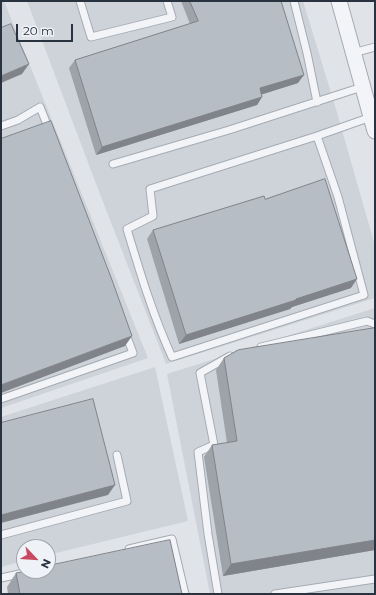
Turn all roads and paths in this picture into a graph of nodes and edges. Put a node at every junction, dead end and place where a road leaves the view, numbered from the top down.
1 (80, 1) edge
2 (168, 1) edge
3 (294, 1) edge
4 (338, 1) edge
5 (375, 47) edge
6 (353, 53) junction
7 (362, 87) junction
8 (371, 101) edge
9 (317, 102) junction
10 (373, 124) edge
11 (1, 126) edge
12 (51, 136) edge
13 (317, 136) junction
14 (113, 164) dead end
15 (375, 324) edge
16 (123, 326) edge
17 (257, 348) edge
18 (235, 354) edge
19 (1, 399) edge
20 (117, 455) dead end
21 (1, 535) edge
22 (118, 551) edge
23 (16, 575) edge
24 (1, 578) edge
25 (375, 579) edge
26 (185, 594) edge
27 (218, 594) edge
28 (275, 594) edge

1 - 2 lane
3 - 9 lane
4 - 6 street
5 - 6 lane
6 - 7 street
7 - 8 street
7 - 9 lane
8 - 10 street
9 - 14 lane
10 - 13 lane
11 - 12 lane
13 - 13 lane
15 - 17 lane
16 - 19 lane
18 - 27 lane
20 - 21 lane
22 - 26 lane
23 - 24 lane
25 - 28 lane

